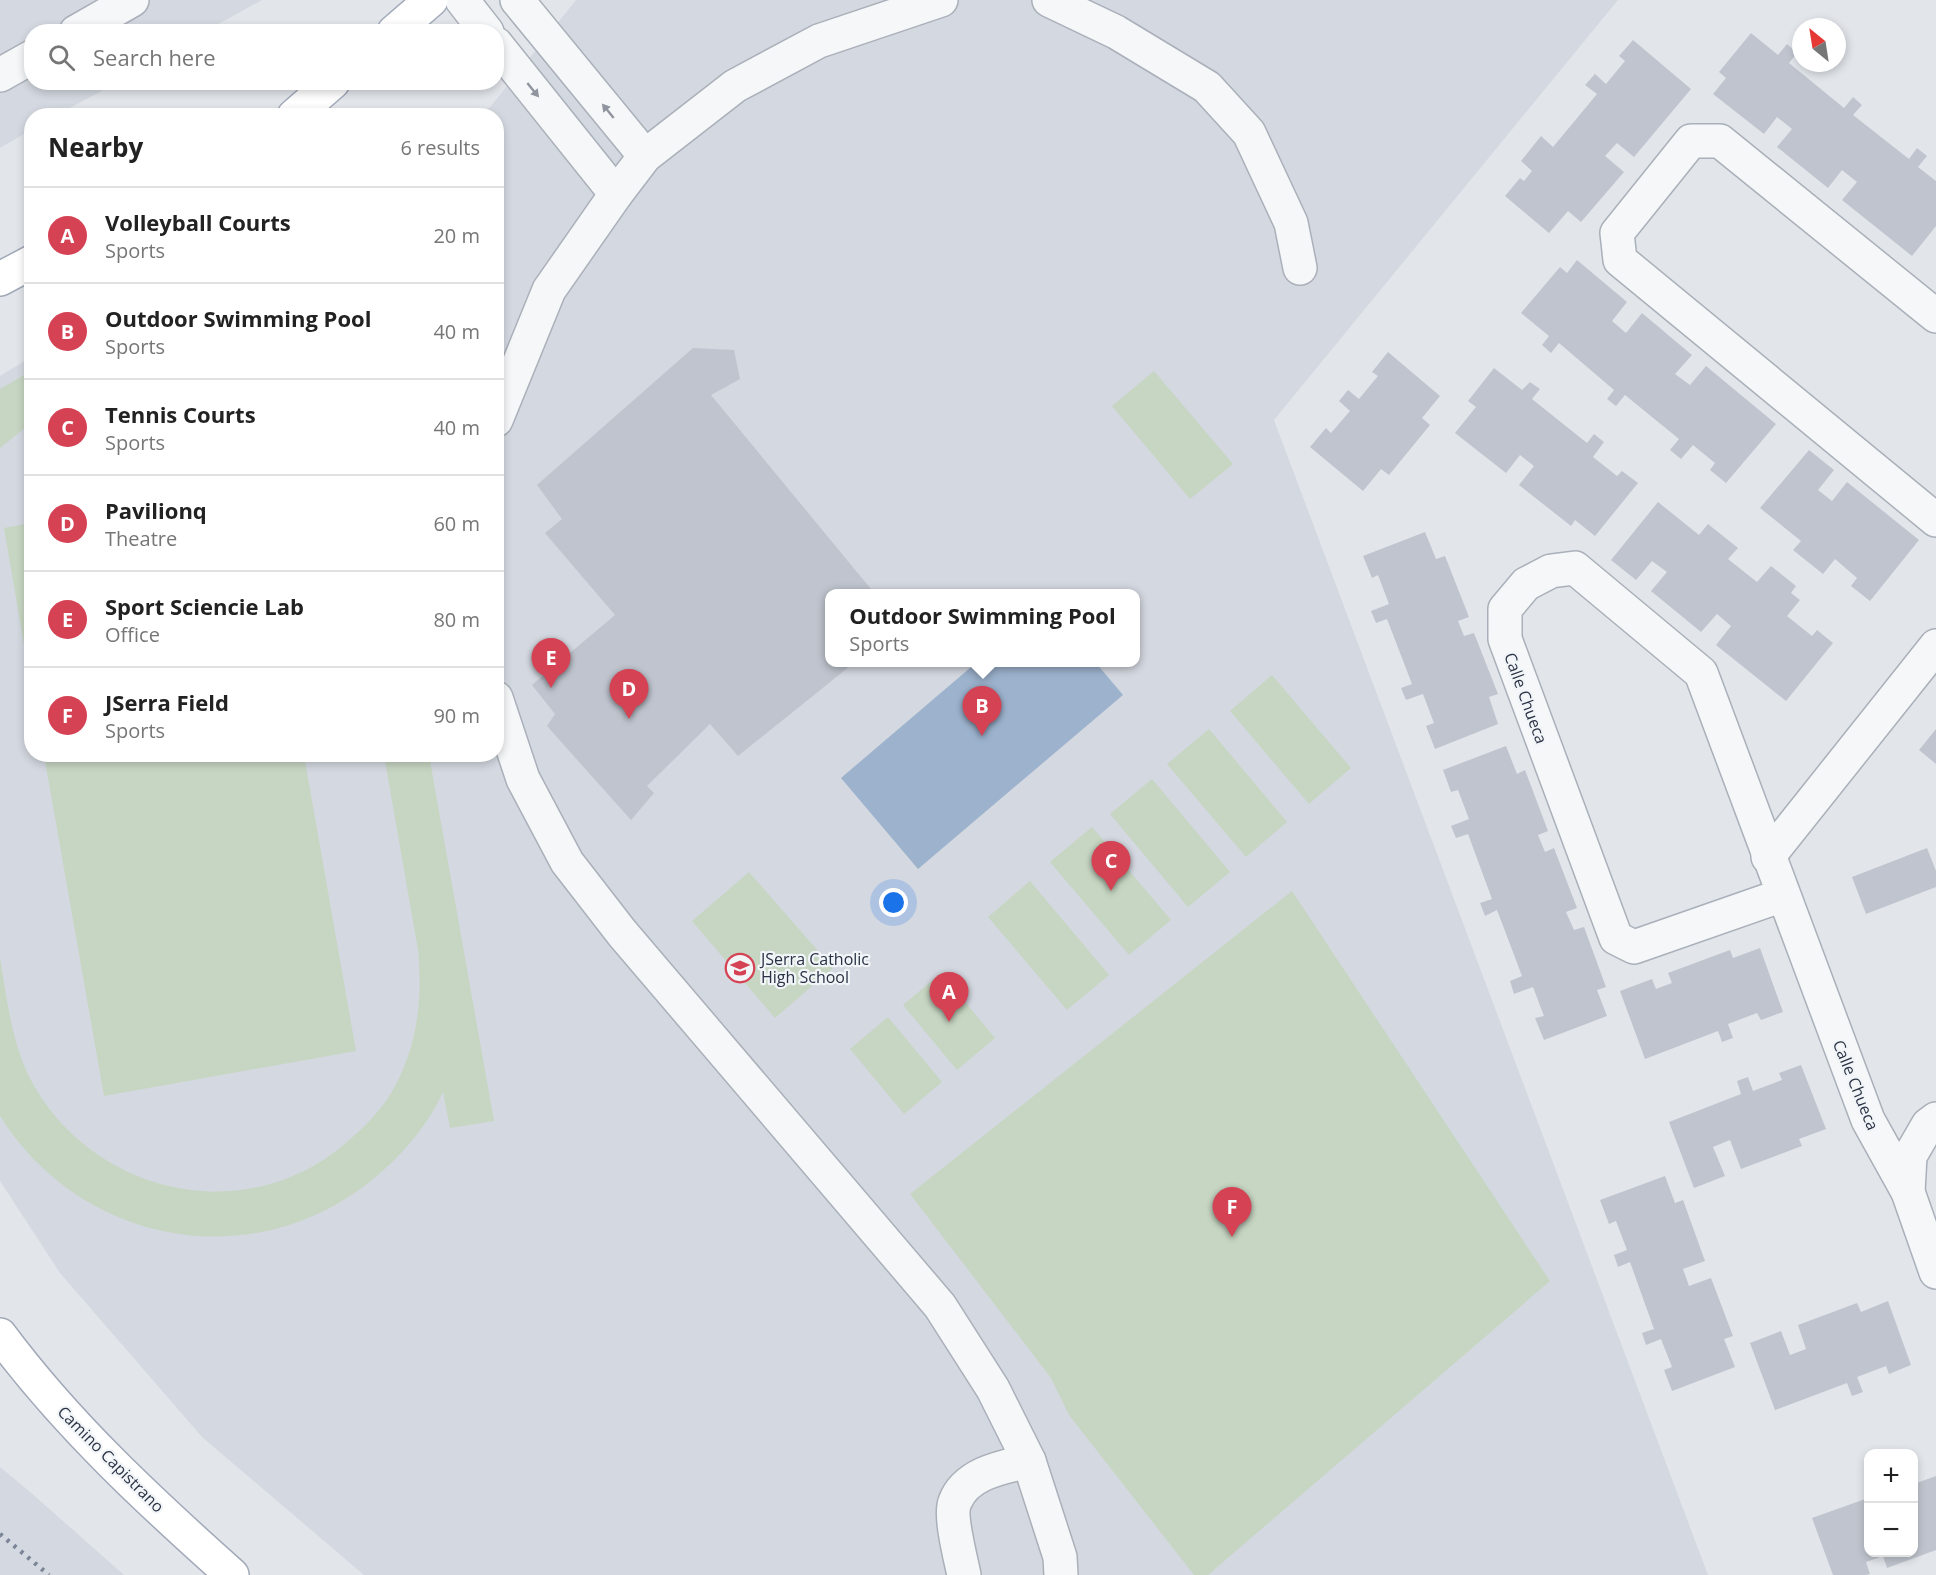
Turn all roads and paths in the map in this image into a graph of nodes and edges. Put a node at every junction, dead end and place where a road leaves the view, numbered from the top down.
1 (132, 0) edge
2 (431, 0) edge
3 (462, 0) edge
4 (517, 0) edge
5 (941, 0) edge
6 (1049, 0) edge
7 (90, 24) edge
8 (403, 24) edge
9 (481, 24) edge
10 (504, 54) edge
11 (24, 62) edge
12 (0, 75) edge
13 (324, 90) edge
14 (303, 108) edge
15 (645, 156) junction
16 (616, 194) junction
17 (24, 266) edge
18 (1300, 268) dead end
19 (0, 279) edge
20 (1936, 316) edge
21 (504, 400) edge
22 (1936, 520) edge
23 (1936, 646) edge
24 (504, 722) edge
25 (1768, 857) junction
26 (1783, 895) junction
27 (1936, 1119) edge
28 (1908, 1192) junction
29 (1936, 1272) edge
30 (0, 1335) edge
31 (1029, 1461) junction
32 (232, 1575) edge
33 (964, 1575) edge
34 (1061, 1575) edge

1 - 7 street
2 - 8 main road
3 - 9 street
15 -> 4 street
5 - 15 street
6 - 18 street
10 -> 16 street
11 - 12 street
13 - 14 main road
15 - 16 street
16 - 21 street
17 - 19 main road
20 - 22 street
23 - 25 street
24 - 31 street
25 - 26 street, Calle Chueca
25 - 26 street, Calle Chueca
26 - 28 street, Calle Chueca
27 - 28 street
28 - 29 street, Calle Chueca
30 - 32 main road, Camino Capistrano
31 - 33 street
31 - 34 street

